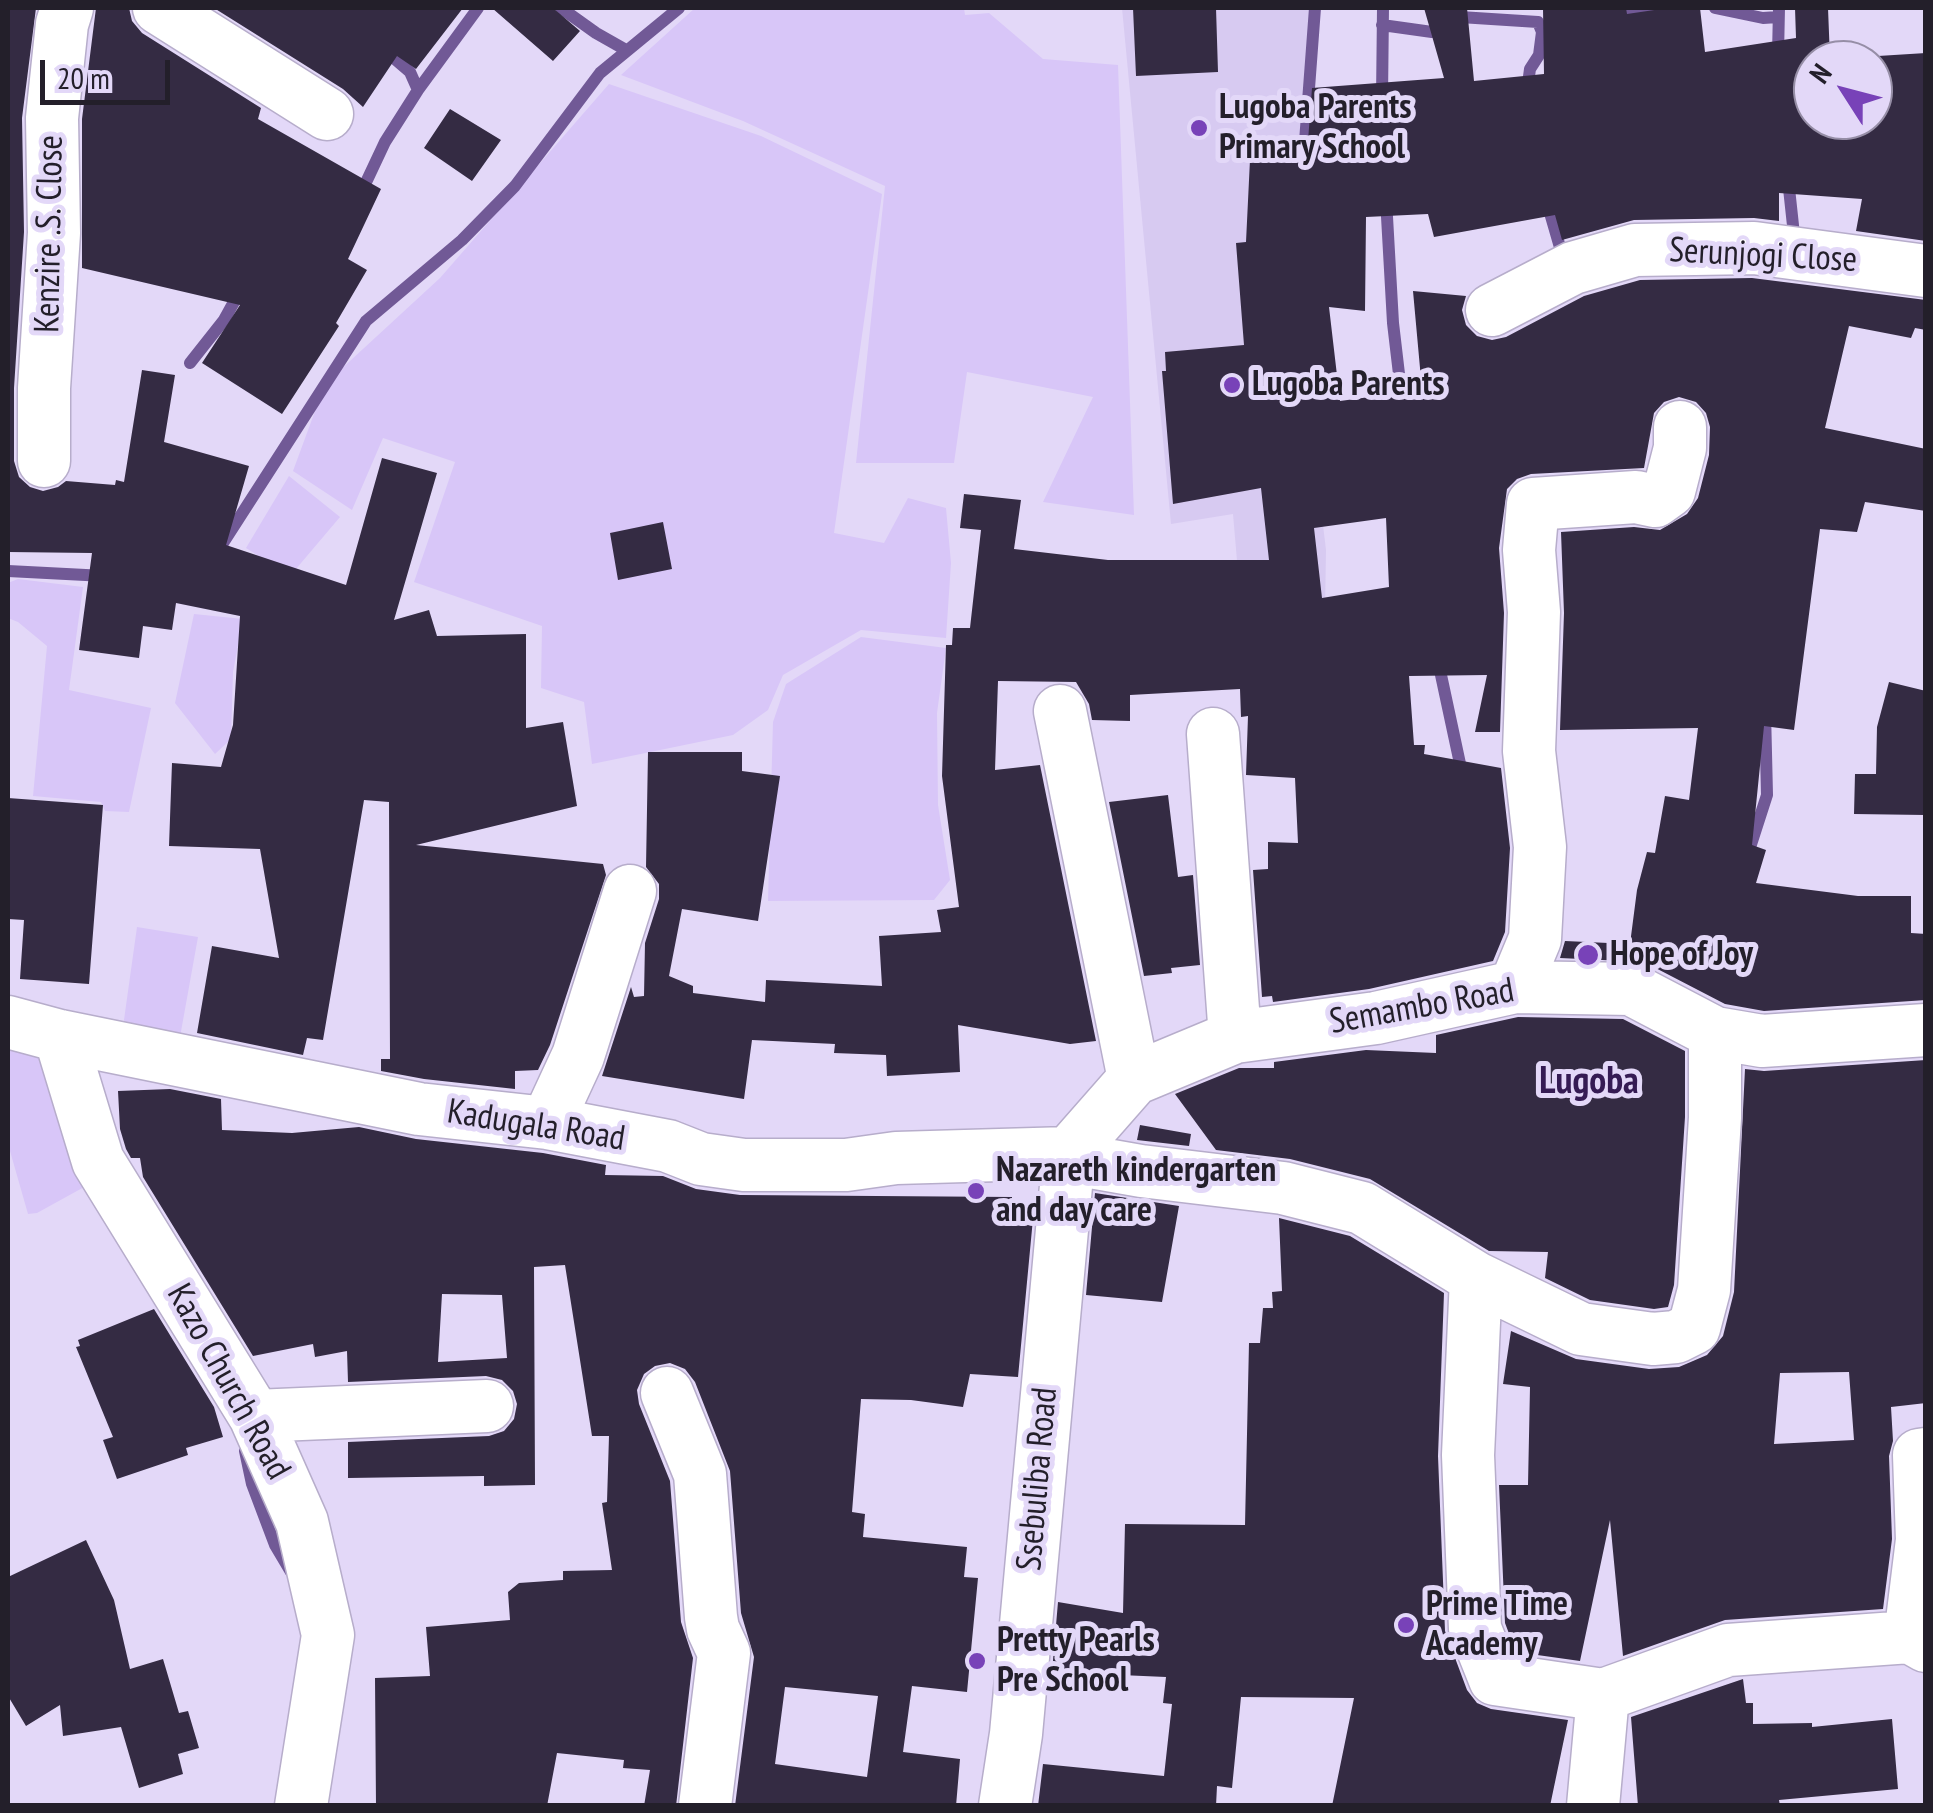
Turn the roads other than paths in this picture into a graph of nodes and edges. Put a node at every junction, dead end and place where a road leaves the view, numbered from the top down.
1 (67, 8) edge
2 (159, 8) edge
3 (327, 114) dead end
4 (1926, 271) edge
5 (1492, 310) dead end
6 (1680, 426) dead end
7 (44, 461) dead end
8 (1060, 711) dead end
9 (1212, 734) dead end
10 (630, 891) dead end
11 (1514, 987) junction
12 (8, 1022) edge
13 (1926, 1030) edge
14 (1715, 1032) junction
15 (60, 1036) junction
16 (1236, 1037) junction
17 (1134, 1079) junction
18 (547, 1123) junction
19 (1069, 1153) junction
20 (1476, 1278) junction
21 (667, 1392) dead end
22 (487, 1406) dead end
23 (255, 1416) junction
24 (1926, 1454) edge
25 (1918, 1642) edge
26 (1603, 1695) junction
27 (301, 1806) edge
28 (705, 1806) edge
29 (1005, 1806) edge
30 (1592, 1806) edge

1 - 7 street, Kenzire .S. Close
2 - 3 street
4 - 5 street, Serunjogi Close
6 - 11 street
8 - 17 street
9 - 16 street
10 - 18 street
11 - 14 street, Semambo Road
11 - 16 street, Semambo Road
12 - 15 street, Kadugala Road
13 - 14 street, Semambo Road
14 - 20 street, Kadugala Road
15 - 18 street, Kadugala Road
15 - 23 street, Kazo Church Road
16 - 17 street, Semambo Road
17 - 19 street, Semambo Road
18 - 19 street, Kadugala Road
19 - 20 street, Kadugala Road
19 - 29 street, Ssebuliba Road
20 - 26 street
21 - 28 street
22 - 23 street
23 - 27 street, Kazo Church Road
24 - 25 street
25 - 26 street
26 - 30 street

